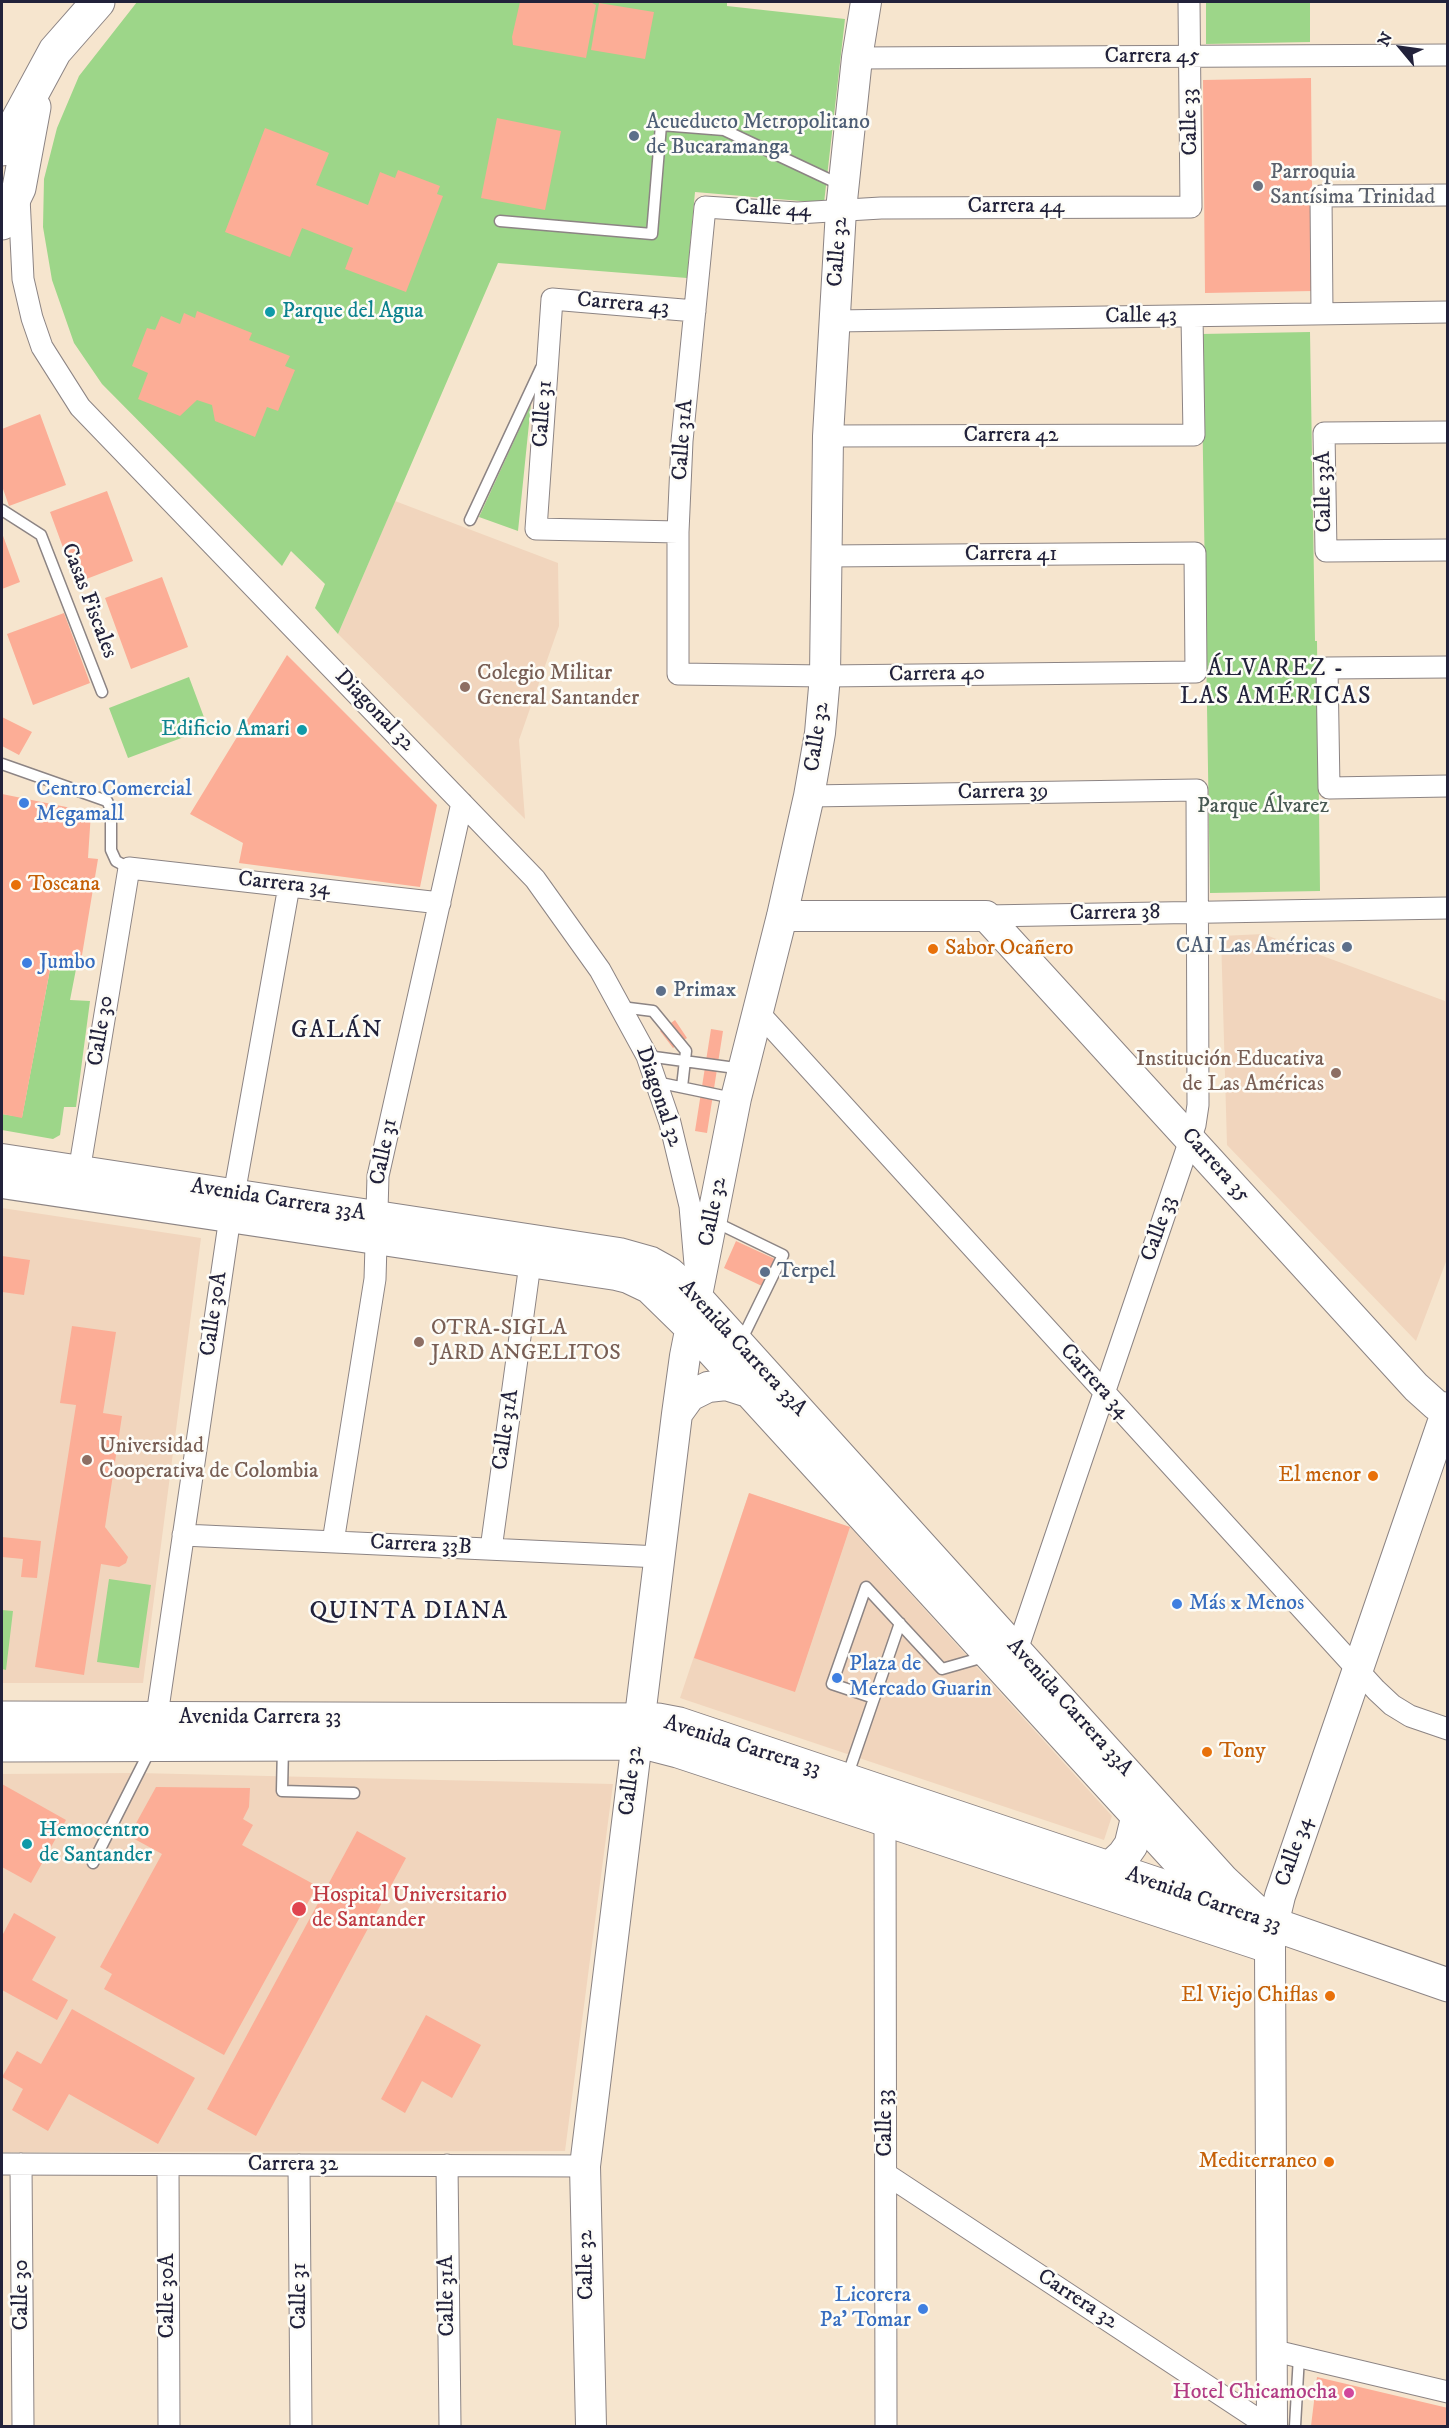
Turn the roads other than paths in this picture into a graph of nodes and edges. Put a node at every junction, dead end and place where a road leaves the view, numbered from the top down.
1 (98, 2) edge
2 (866, 2) edge
3 (1189, 2) edge
4 (1448, 55) edge
5 (1190, 56) junction
6 (857, 58) junction
7 (36, 83) junction
8 (2, 149) edge
9 (10, 176) edge
10 (1448, 195) edge
11 (843, 198) junction
12 (705, 207) joint
13 (1191, 207) joint
14 (500, 221) dead end
15 (2, 223) edge
16 (552, 299) joint
17 (695, 311) junction
18 (1448, 312) edge
19 (1322, 314) junction
20 (1192, 316) junction
21 (835, 321) junction
22 (548, 353) junction
23 (1448, 432) edge
24 (828, 436) junction
25 (2, 510) edge
26 (470, 520) dead end
27 (678, 532) junction
28 (1448, 550) edge
29 (827, 556) junction
30 (1448, 667) edge
31 (1196, 672) joint
32 (678, 674) joint
33 (825, 676) junction
34 (102, 692) dead end
35 (2, 764) edge
36 (1448, 786) edge
37 (1197, 790) joint
38 (809, 796) junction
39 (462, 803) junction
40 (129, 868) junction
41 (289, 886) junction
42 (440, 903) junction
43 (1448, 908) edge
44 (1198, 912) junction
45 (986, 915) junction
46 (782, 916) junction
47 (621, 1007) junction
48 (758, 1012) junction
49 (647, 1056) junction
50 (685, 1061) junction
51 (743, 1069) junction
52 (656, 1082) junction
53 (682, 1087) junction
54 (736, 1098) junction
55 (1191, 1139) junction
56 (2, 1159) edge
57 (78, 1182) junction
58 (2, 1183) edge
59 (232, 1205) junction
60 (712, 1220) junction
61 (376, 1227) junction
62 (532, 1251) junction
63 (697, 1297) junction
64 (691, 1329) junction
65 (739, 1344) junction
66 (748, 1392) junction
67 (1104, 1393) junction
68 (1447, 1410) edge
69 (677, 1414) junction
70 (183, 1535) junction
71 (333, 1542) junction
72 (491, 1549) junction
73 (660, 1557) junction
74 (900, 1623) junction
75 (1004, 1653) junction
76 (1357, 1671) junction
77 (874, 1698) junction
78 (2, 1718) edge
79 (1448, 1729) edge
80 (154, 1731) junction
81 (284, 1731) junction
82 (638, 1731) junction
83 (2, 1745) edge
84 (846, 1780) junction
85 (354, 1793) dead end
86 (1138, 1816) junction
87 (885, 1820) junction
88 (93, 1863) dead end
89 (1110, 1868) junction
90 (1216, 1904) junction
91 (1271, 1936) junction
92 (1448, 1985) edge
93 (1448, 2008) edge
94 (11, 2164) edge
95 (168, 2165) junction
96 (299, 2165) junction
97 (447, 2165) junction
98 (585, 2166) junction
99 (886, 2174) junction
100 (1285, 2353) junction
101 (1448, 2392) edge
102 (22, 2427) edge
103 (169, 2427) edge
104 (301, 2427) edge
105 (450, 2427) edge
106 (591, 2427) edge
107 (886, 2427) edge
108 (1270, 2427) edge
109 (1295, 2427) edge

1 - 7 main road
2 - 6 street, Calle 32
3 - 5 street, Calle 33
4 - 5 street, Carrera 45
5 - 6 street, Carrera 45
5 - 13 street, Calle 33
6 - 11 street, Calle 32
7 - 8 main road
7 - 9 main road
9 - 15 main road
9 - 39 street, Diagonal 32
10 - 19 street
11 - 12 street, Calle 44
11 - 13 street, Carrera 44
11 - 14 lane
11 - 21 street, Calle 32
12 - 17 street, Calle 31A
16 - 17 street, Carrera 43
16 - 22 street, Calle 31
17 - 27 street, Calle 31A
18 - 19 street, Calle 43
19 - 20 street, Calle 43
20 - 21 street, Calle 43
20 - 24 street, Carrera 42
21 - 24 street, Calle 32
22 - 26 lane
22 - 27 street, Calle 31
23 - 28 street, Calle 33A
24 - 29 street, Calle 32
25 - 34 lane, Casas Fiscales
27 - 32 street, Calle 31A
29 - 31 street, Carrera 41
29 - 33 street, Calle 32
30 - 36 street
31 - 33 street, Carrera 40
32 - 33 street, Carrera 40
33 - 38 street, Calle 32
35 - 40 lane
37 - 38 street, Carrera 39
37 - 44 street, Calle 33
38 - 46 street, Calle 32
39 - 42 street, Calle 31
39 - 47 street, Diagonal 32
40 - 41 street, Carrera 34
40 - 57 street, Calle 30
41 - 42 street, Carrera 34
41 - 59 street, Calle 30A
42 - 61 street, Calle 31
43 - 44 street, Carrera 38
44 - 45 street, Carrera 38
44 - 55 street, Calle 33
45 - 46 street, Carrera 38
45 - 55 street, Carrera 35
46 - 48 street, Calle 32
47 - 49 street, Diagonal 32
47 - 50 lane
48 - 51 street, Calle 32
48 - 67 street, Carrera 34
49 - 50 lane
49 - 52 street, Diagonal 32
50 - 51 lane
50 - 53 lane
51 - 54 street, Calle 32
52 - 53 lane
52 - 63 street, Diagonal 32
53 - 54 lane
54 - 60 street, Calle 32
55 - 67 street, Calle 33
55 - 68 street, Carrera 35
56 - 57 street, Avenida Carrera 33A
57 - 58 street, Avenida Carrera 33A
57 - 59 street, Avenida Carrera 33A
59 - 61 street, Avenida Carrera 33A
59 - 70 street, Calle 30A
60 - 63 street, Calle 32
60 - 65 lane
61 - 62 street, Avenida Carrera 33A
61 - 71 street, Calle 31
62 - 63 street, Avenida Carrera 33A
62 - 64 street, Avenida Carrera 33A
62 - 72 street, Calle 31A
63 - 64 street, Calle 32
63 - 65 street, Avenida Carrera 33A
64 - 66 street, Avenida Carrera 33A
64 - 69 street, Calle 32
65 - 75 street, Avenida Carrera 33A
66 - 69 street
66 - 75 street, Avenida Carrera 33A
67 - 75 street, Calle 33
67 - 76 street, Carrera 34
68 - 76 street, Calle 34
69 - 73 street, Calle 32
70 - 71 street, Carrera 33B
70 - 80 street, Calle 30A
71 - 72 street, Carrera 33B
72 - 73 street, Carrera 33B
73 - 82 street, Calle 32
74 - 75 lane
74 - 77 lane
74 - 77 lane
75 - 86 street, Avenida Carrera 33A
75 - 91 street, Avenida Carrera 33A
76 - 79 street, Carrera 34
76 - 91 street, Calle 34
77 - 84 lane
78 - 80 main road, Avenida Carrera 33
80 - 81 main road, Avenida Carrera 33
80 - 83 main road, Avenida Carrera 33
80 - 88 lane
81 - 82 main road, Avenida Carrera 33
81 - 85 lane
82 - 84 main road, Avenida Carrera 33
82 - 87 main road, Avenida Carrera 33
82 - 98 street, Calle 32
84 - 89 main road, Avenida Carrera 33
86 - 89 main road
86 - 90 street, Avenida Carrera 33A
87 - 91 main road, Avenida Carrera 33
87 - 99 street, Calle 33
89 - 90 main road, Avenida Carrera 33
90 - 91 main road, Avenida Carrera 33
91 - 92 main road, Avenida Carrera 33
91 - 93 main road, Avenida Carrera 33
91 - 100 street, Calle 34
94 - 95 street, Carrera 32
94 - 102 street, Calle 30
95 - 96 street, Carrera 32
95 - 103 street, Calle 30A
96 - 97 street, Carrera 32
96 - 104 street, Calle 31
97 - 98 street, Carrera 32
97 - 105 street, Calle 31A
98 - 106 street, Calle 32
99 - 107 street, Calle 33
99 - 108 street, Carrera 32
100 - 101 street
100 - 108 street, Calle 34
100 - 109 lane

